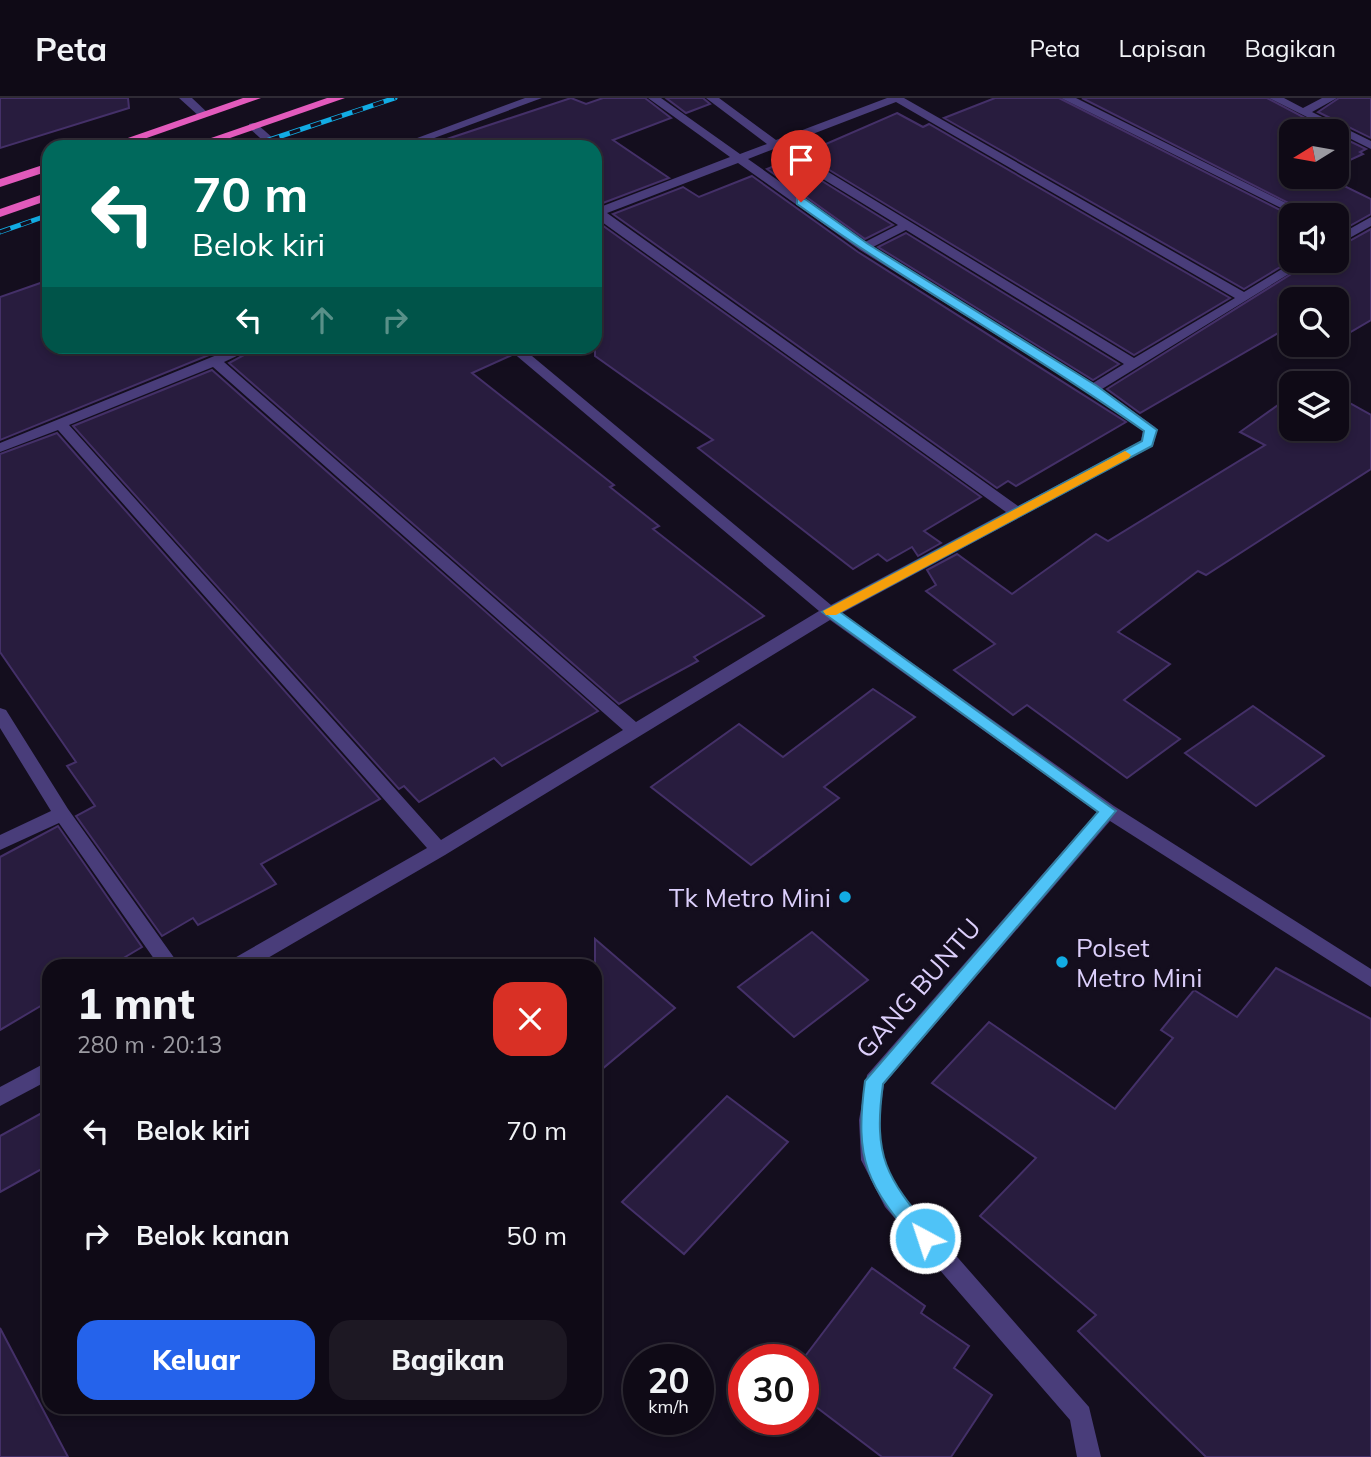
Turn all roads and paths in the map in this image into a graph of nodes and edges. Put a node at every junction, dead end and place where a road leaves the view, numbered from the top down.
1 (185, 98) edge
2 (255, 98) edge
3 (339, 98) edge
4 (536, 98) edge
5 (654, 98) edge
6 (712, 98) edge
7 (896, 98) edge
8 (1067, 98) edge
9 (1275, 98) edge
10 (1331, 98) edge
11 (1304, 112) junction
12 (204, 115) junction
13 (253, 126) junction
14 (129, 140) edge
15 (212, 140) edge
16 (270, 140) edge
17 (419, 140) edge
18 (773, 143) junction
19 (1371, 146) edge
20 (738, 157) junction
21 (42, 169) edge
22 (0, 183) edge
23 (42, 198) edge
24 (1280, 203) edge
25 (602, 210) edge
26 (0, 213) edge
27 (602, 216) edge
28 (1371, 221) edge
29 (905, 226) junction
30 (1349, 232) edge
31 (864, 247) junction
32 (1284, 273) edge
33 (1243, 297) junction
34 (234, 354) edge
35 (521, 354) edge
36 (216, 362) junction
37 (1132, 363) junction
38 (1093, 389) junction
39 (60, 423) junction
40 (0, 448) edge
41 (1016, 512) junction
42 (830, 612) junction
43 (0, 714) edge
44 (636, 731) junction
45 (1108, 811) junction
46 (62, 814) junction
47 (0, 843) edge
48 (439, 850) junction
49 (165, 959) edge
50 (250, 959) edge
51 (1371, 979) edge
52 (42, 1074) edge
53 (0, 1097) edge
54 (1089, 1457) edge

1 - 12 street
2 - 12 highway
3 - 13 highway
4 - 17 street
5 - 20 street
6 - 18 street
7 - 18 street
7 - 33 street
8 - 24 street
9 - 11 street
10 - 11 street
11 - 19 street
12 - 14 highway
13 - 15 highway
13 - 16 street
18 - 20 street
18 - 29 street
20 - 25 street
20 - 31 street
21 - 22 highway
23 - 26 highway
27 - 41 street
28 - 30 street
29 - 31 street
29 - 37 street
31 - 38 street
32 - 33 street
33 - 37 street
34 - 36 street
35 - 42 street
36 - 39 street
36 - 44 street
37 - 38 street
38 - 41 street
39 - 40 street
39 - 48 street
41 - 42 street
42 - 44 street
42 - 45 street
43 - 46 street
44 - 48 street
45 - 51 street
45 - 54 street, GANG BUNTU
46 - 47 street
46 - 49 street
48 - 50 street
52 - 53 street

